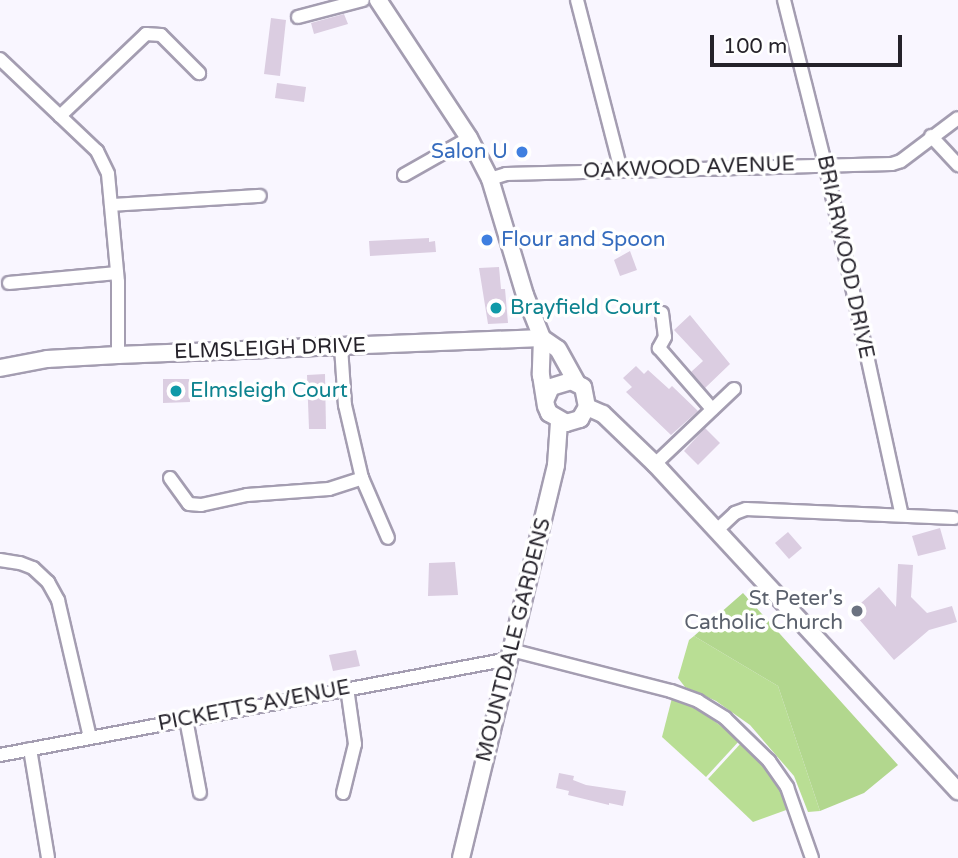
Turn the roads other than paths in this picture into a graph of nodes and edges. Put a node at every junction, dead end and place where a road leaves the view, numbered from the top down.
1 (363, 0) edge
2 (378, 0) edge
3 (577, 0) edge
4 (784, 0) edge
5 (298, 17) dead end
6 (0, 59) edge
7 (200, 73) dead end
8 (60, 116) junction
9 (958, 118) edge
10 (931, 136) junction
11 (468, 138) junction
12 (825, 163) junction
13 (958, 165) edge
14 (621, 170) junction
15 (404, 176) dead end
16 (490, 179) junction
17 (260, 196) dead end
18 (111, 205) junction
19 (117, 273) junction
20 (9, 283) dead end
21 (662, 313) dead end
22 (542, 338) junction
23 (341, 347) junction
24 (118, 355) junction
25 (0, 368) edge
26 (577, 383) junction
27 (734, 388) dead end
28 (546, 399) junction
29 (587, 407) junction
30 (712, 409) junction
31 (559, 422) junction
32 (655, 464) junction
33 (170, 478) dead end
34 (362, 478) junction
35 (902, 515) junction
36 (954, 518) dead end
37 (717, 530) junction
38 (388, 538) dead end
39 (0, 561) edge
40 (510, 654) junction
41 (347, 688) junction
42 (186, 719) junction
43 (90, 737) junction
44 (30, 749) junction
45 (0, 755) edge
46 (958, 791) edge
47 (200, 793) dead end
48 (343, 793) dead end
49 (48, 858) edge
50 (461, 858) edge
51 (812, 858) edge

1 - 5 street
2 - 11 street
3 - 14 street
4 - 12 street, BRIARWOOD DRIVE
6 - 8 street
7 - 8 street
8 - 18 street
9 - 10 street, OAKWOOD AVENUE
10 - 12 street, OAKWOOD AVENUE
10 - 13 street
11 - 15 street
11 - 16 street
12 - 14 street, OAKWOOD AVENUE
12 - 35 street, BRIARWOOD DRIVE
14 - 16 street, OAKWOOD AVENUE
16 - 22 street
17 - 18 street
18 - 19 street
19 - 20 street
19 - 24 street
21 - 30 street
22 - 23 street, ELMSLEIGH DRIVE
22 - 26 street
22 - 28 street
23 - 24 street, ELMSLEIGH DRIVE
23 - 34 street
24 - 25 street, ELMSLEIGH DRIVE
26 - 28 street
26 - 29 street
27 - 30 street
28 - 31 street
29 - 31 street
29 - 32 street
30 - 32 street
31 - 40 street, MOUNTDALE GARDENS
32 - 37 street
33 - 34 street
34 - 38 street
35 - 36 street
35 - 37 street
37 - 46 street
39 - 43 street
40 - 41 street, PICKETTS AVENUE
40 - 50 street, MOUNTDALE GARDENS
40 - 51 street
41 - 42 street, PICKETTS AVENUE
41 - 48 street
42 - 43 street, PICKETTS AVENUE
42 - 47 street
43 - 44 street, PICKETTS AVENUE
44 - 45 street, PICKETTS AVENUE
44 - 49 street

